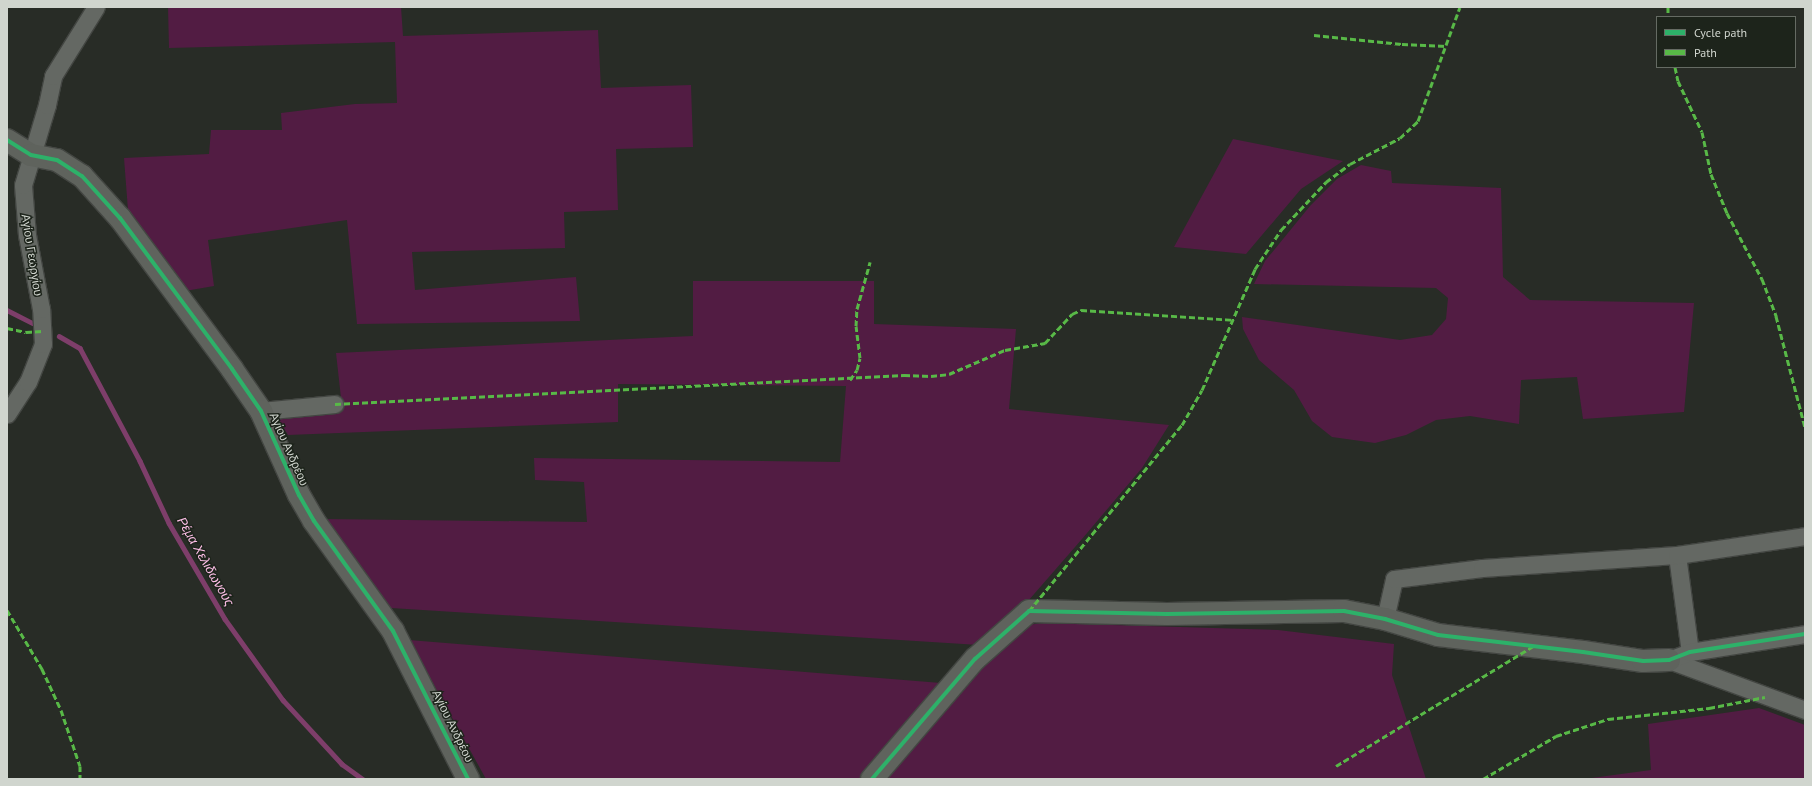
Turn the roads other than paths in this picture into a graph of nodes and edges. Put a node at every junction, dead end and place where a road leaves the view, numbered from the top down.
1 (96, 7) edge
2 (7, 140) edge
3 (31, 155) junction
4 (335, 404) dead end
5 (261, 411) junction
6 (7, 414) edge
7 (1805, 536) edge
8 (1676, 555) junction
9 (1385, 618) junction
10 (1805, 634) edge
11 (1690, 652) junction
12 (1669, 660) junction
13 (1805, 710) edge
14 (468, 779) edge
15 (872, 779) edge

1 - 3 street, Αγίου Γεωργίου
2 - 3 street, Αγίου Ανδρέου
3 - 5 street, Αγίου Ανδρέου
3 - 6 street, Αγίου Γεωργίου
4 - 5 street
5 - 14 street, Αγίου Ανδρέου
7 - 8 street
8 - 9 street
8 - 11 street
9 - 12 street
9 - 15 street
10 - 11 street
11 - 12 street
12 - 13 street

